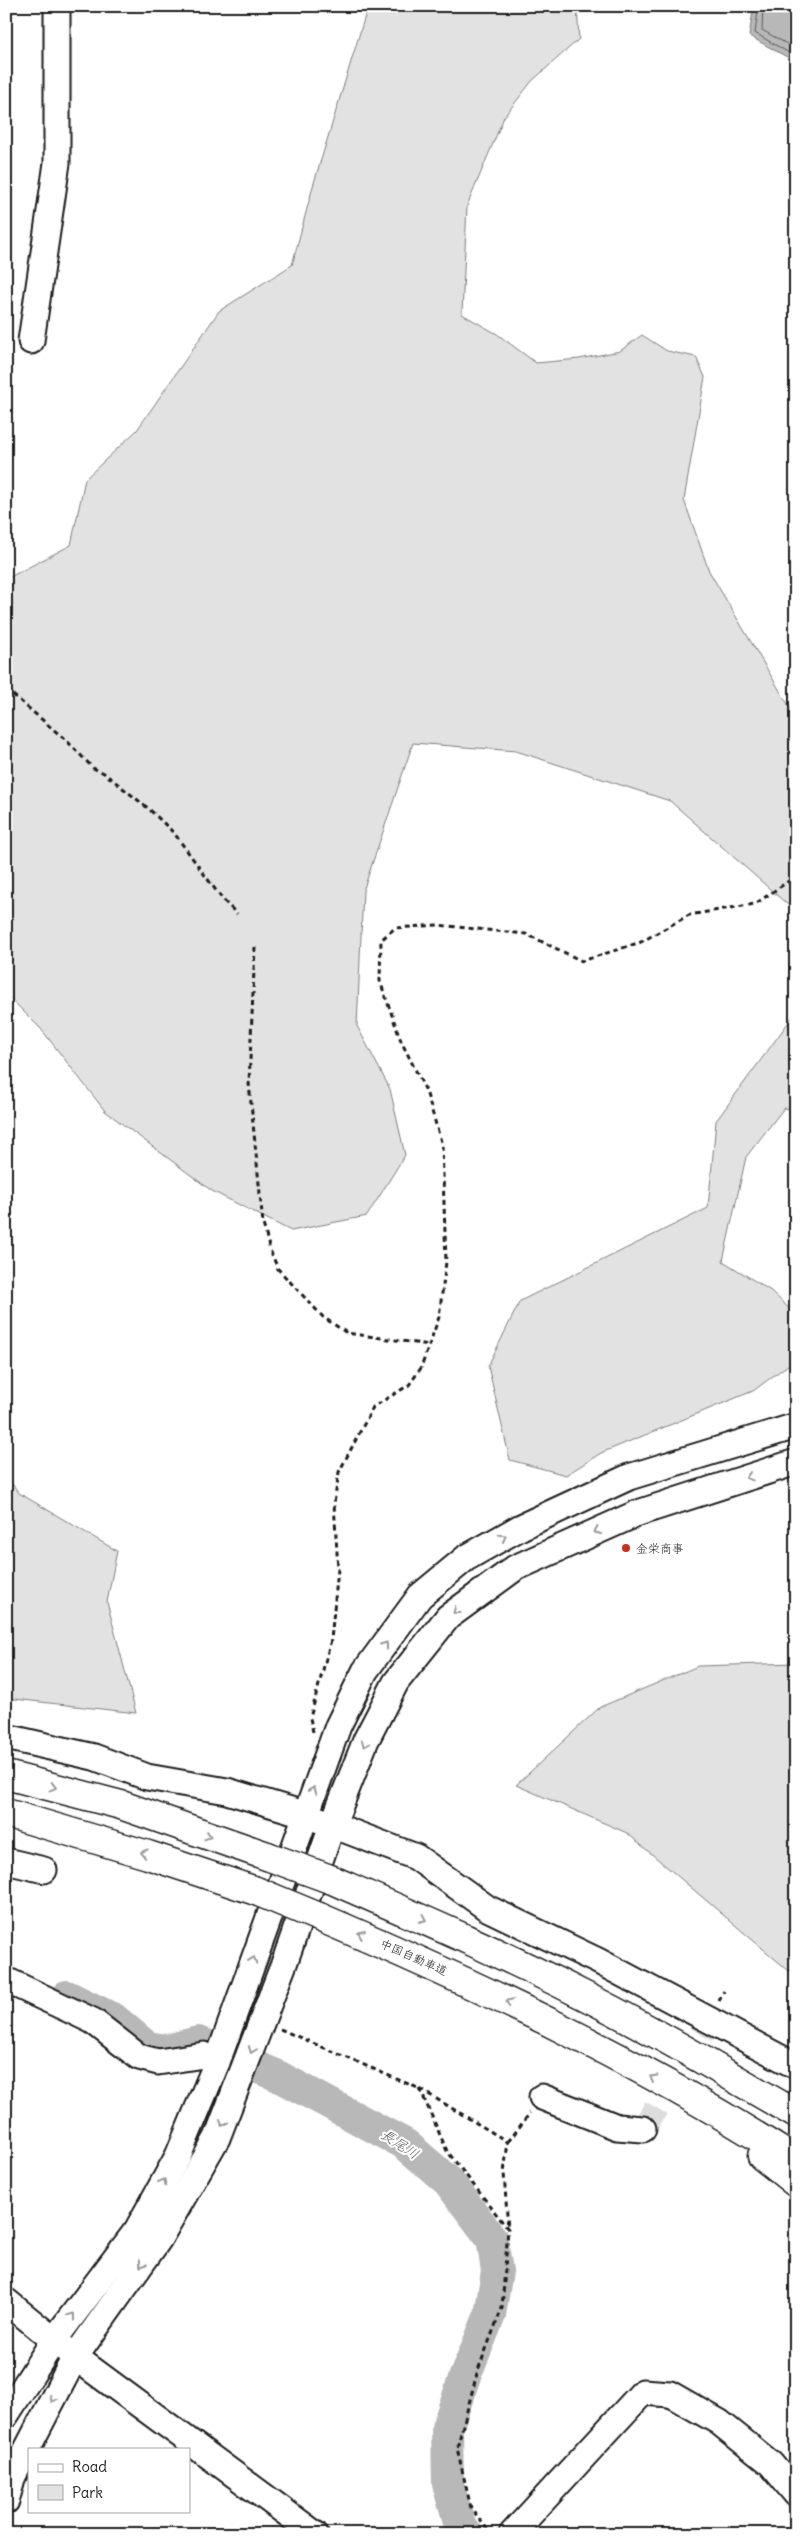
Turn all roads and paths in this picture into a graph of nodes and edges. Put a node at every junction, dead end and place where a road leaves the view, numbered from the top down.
1 (57, 6) edge
2 (30, 341) dead end
3 (6, 689) edge
4 (796, 876) edge
5 (236, 914) dead end
6 (256, 947) dead end
7 (431, 1345) junction
8 (796, 1426) edge
9 (796, 1462) edge
10 (314, 1736) dead end
11 (6, 1737) edge
12 (6, 1775) edge
13 (6, 1814) edge
14 (304, 1814) junction
15 (332, 1826) junction
16 (6, 1861) edge
17 (44, 1870) dead end
18 (6, 1980) edge
19 (582, 1994) junction
20 (263, 2022) junction
21 (217, 2062) junction
22 (796, 2066) edge
23 (420, 2089) junction
24 (542, 2096) joint
25 (796, 2096) edge
26 (695, 2102) junction
27 (796, 2114) edge
28 (642, 2130) dead end
29 (508, 2142) junction
30 (796, 2161) edge
31 (796, 2183) edge
32 (508, 2229) junction
33 (6, 2301) edge
34 (54, 2340) junction
35 (75, 2357) junction
36 (6, 2415) edge
37 (796, 2494) edge
38 (6, 2501) edge
39 (315, 2534) edge
40 (491, 2534) edge
41 (512, 2534) edge

1 - 2 street
3 - 5 path
4 - 7 path
6 - 7 path
7 - 10 path
14 -> 8 street
9 -> 15 street
11 - 14 street
12 -> 19 highway, bridge
26 -> 13 highway, 中国自動車道, bridge
14 - 15 street
21 -> 14 street
15 - 20 street
15 - 22 street
16 - 17 street
18 - 21 street
19 - 25 highway
19 - 27 highway
20 - 23 path
20 -> 35 street
34 -> 21 street
23 - 29 path
23 - 32 path
24 - 28 street
24 - 29 path
26 - 30 highway, 中国自動車道
26 - 31 highway
29 - 32 path
32 - 40 path
33 - 34 street
34 - 35 street
34 - 36 street
35 -> 38 street
35 - 39 street
37 - 41 street

